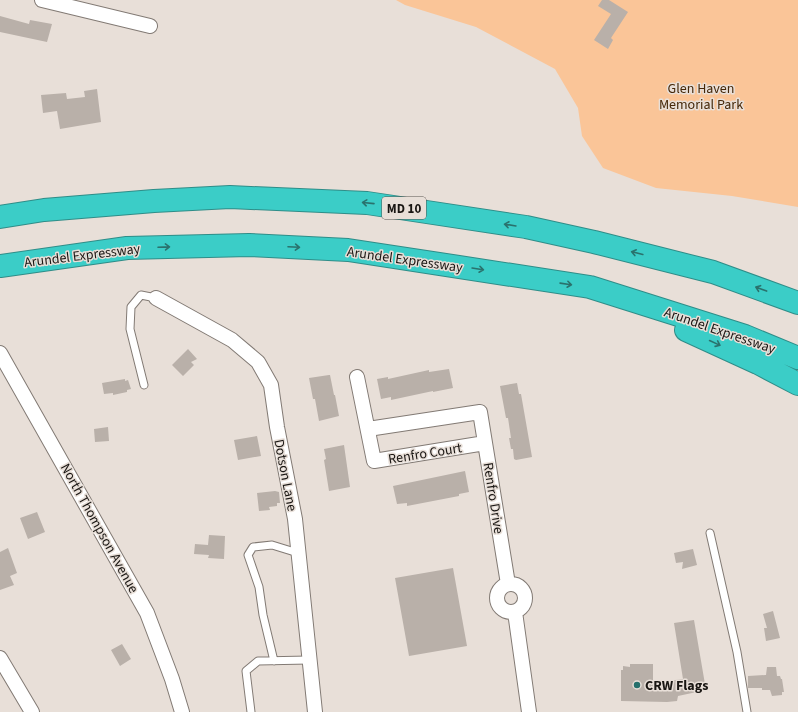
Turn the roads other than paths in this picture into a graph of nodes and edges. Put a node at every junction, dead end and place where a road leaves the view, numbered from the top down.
1 (42, 0) edge
2 (150, 26) dead end
3 (0, 217) edge
4 (0, 266) edge
5 (590, 287) junction
6 (156, 298) joint
7 (798, 303) edge
8 (0, 353) edge
9 (798, 358) edge
10 (357, 376) dead end
11 (798, 384) edge
12 (144, 385) dead end
13 (368, 430) junction
14 (485, 443) junction
15 (710, 533) dead end
16 (298, 553) junction
17 (508, 584) junction
18 (514, 612) junction
19 (0, 658) edge
20 (310, 660) junction
21 (274, 661) junction
22 (32, 712) edge
23 (182, 712) edge
24 (251, 712) edge
25 (315, 712) edge
26 (529, 712) edge
27 (747, 712) edge

1 - 2 street
7 -> 3 highway, MD 10
4 -> 5 highway, Arundel Expressway
5 - 9 highway, Arundel Expressway
5 -> 11 highway
6 - 12 lane
6 - 16 street, Dotson Lane
8 - 23 street, North Thompson Avenue
10 - 13 street, Renfro Court
13 - 14 street, Renfro Court
13 - 14 street, Renfro Drive
14 - 17 street, Renfro Drive
15 - 27 lane
16 - 20 street, Dotson Lane
16 - 21 lane
17 - 18 street
17 - 18 street
18 - 26 street
19 - 22 street
20 - 21 lane
20 - 25 street, Dotson Lane
21 - 24 lane

